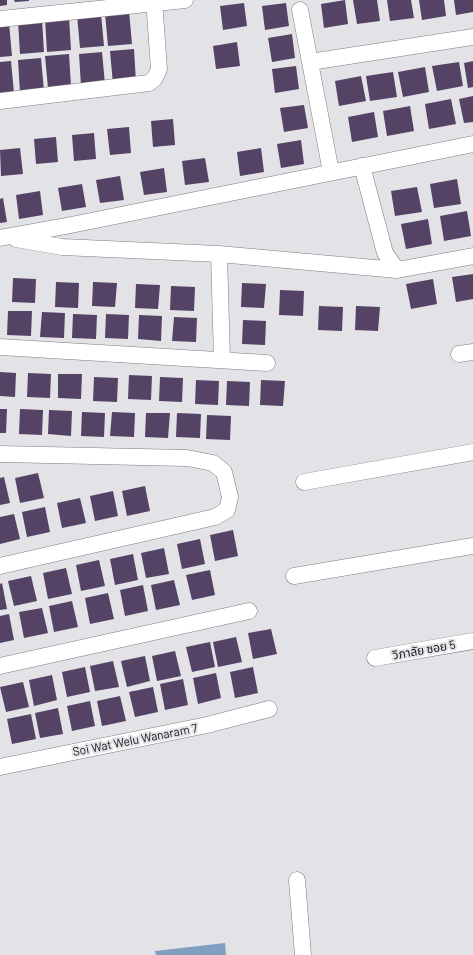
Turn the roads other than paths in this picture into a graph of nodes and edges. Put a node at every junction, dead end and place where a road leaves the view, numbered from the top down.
1 (186, 0) edge
2 (155, 2) edge
3 (300, 10) dead end
4 (0, 18) edge
5 (473, 37) edge
6 (310, 62) junction
7 (0, 101) edge
8 (473, 144) edge
9 (362, 166) junction
10 (331, 172) junction
11 (2, 238) edge
12 (219, 254) junction
13 (473, 256) edge
14 (397, 270) junction
15 (0, 347) edge
16 (222, 360) junction
17 (267, 363) dead end
18 (473, 452) edge
19 (0, 454) edge
20 (304, 482) dead end
21 (473, 546) edge
22 (0, 566) edge
23 (294, 576) dead end
24 (249, 611) dead end
25 (473, 641) edge
26 (375, 658) dead end
27 (0, 666) edge
28 (269, 709) dead end
29 (0, 767) edge
30 (297, 880) dead end
31 (303, 955) edge

1 - 2 street
2 - 4 street
2 - 7 street
3 - 6 street
5 - 6 street
6 - 10 street
8 - 9 street
9 - 10 street
9 - 14 street
10 - 11 street
11 - 12 street
12 - 14 street
12 - 16 street
13 - 14 street
15 - 16 street
16 - 17 street
18 - 20 street
19 - 22 street
21 - 23 street
24 - 27 street
25 - 26 street, วิภาลัย ซอย 5
28 - 29 street, Soi Wat Welu Wanaram 7
30 - 31 street

